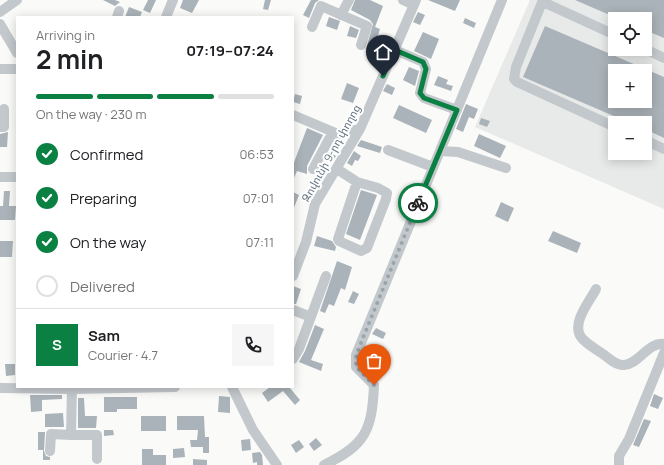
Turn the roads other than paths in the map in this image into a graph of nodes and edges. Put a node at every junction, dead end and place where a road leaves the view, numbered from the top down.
1 (17, 0) edge
2 (173, 0) edge
3 (348, 0) edge
4 (403, 0) edge
5 (502, 0) edge
6 (543, 1) edge
7 (415, 2) edge
8 (0, 12) edge
9 (341, 15) junction
10 (166, 16) edge
11 (0, 19) edge
12 (0, 24) edge
13 (312, 27) dead end
14 (608, 32) edge
15 (16, 41) edge
16 (361, 45) dead end
17 (395, 50) junction
18 (16, 51) edge
19 (652, 52) edge
20 (664, 58) edge
21 (0, 68) edge
22 (16, 69) edge
23 (4, 108) dead end
24 (457, 110) junction
25 (294, 115) edge
26 (608, 124) edge
27 (0, 127) edge
28 (360, 129) junction
29 (338, 134) junction
30 (652, 143) edge
31 (664, 149) edge
32 (388, 150) dead end
33 (440, 151) junction
34 (433, 167) junction
35 (506, 168) dead end
36 (313, 169) dead end
37 (337, 169) junction
38 (0, 177) edge
39 (16, 177) edge
40 (357, 182) junction
41 (294, 273) edge
42 (326, 276) dead end
43 (596, 289) dead end
44 (294, 310) edge
45 (311, 317) junction
46 (664, 344) edge
47 (664, 352) edge
48 (294, 357) edge
49 (0, 388) edge
50 (72, 388) edge
51 (232, 388) edge
52 (71, 435) junction
53 (50, 451) dead end
54 (97, 459) dead end
55 (277, 465) edge
56 (324, 465) edge
57 (619, 465) edge

1 - 8 street
2 - 10 street
3 - 9 street
4 - 7 street
5 - 24 street
6 - 14 street
6 - 26 street
7 - 17 street, Զովունի 9-րդ փողոց
9 - 13 street
9 - 16 street
11 - 15 street
12 - 18 street
17 - 24 street
17 - 28 street, Զովունի 9-րդ փողոց
19 - 20 street
21 - 22 street
23 - 27 street
24 - 33 street
25 - 29 street
28 - 29 street
28 - 37 street, Զովունի 9-րդ փողոց
29 - 36 street
30 - 31 street
32 - 34 street
33 - 34 street
33 - 35 street
34 - 56 street
37 - 40 street
37 - 41 street, Զովունի 9-րդ փողոց
38 - 39 street
40 - 40 street
42 - 45 street
43 - 46 street
44 - 45 street
45 - 48 street
47 - 57 street
49 - 50 street
50 - 52 street
51 - 55 street
52 - 53 street
52 - 54 street

